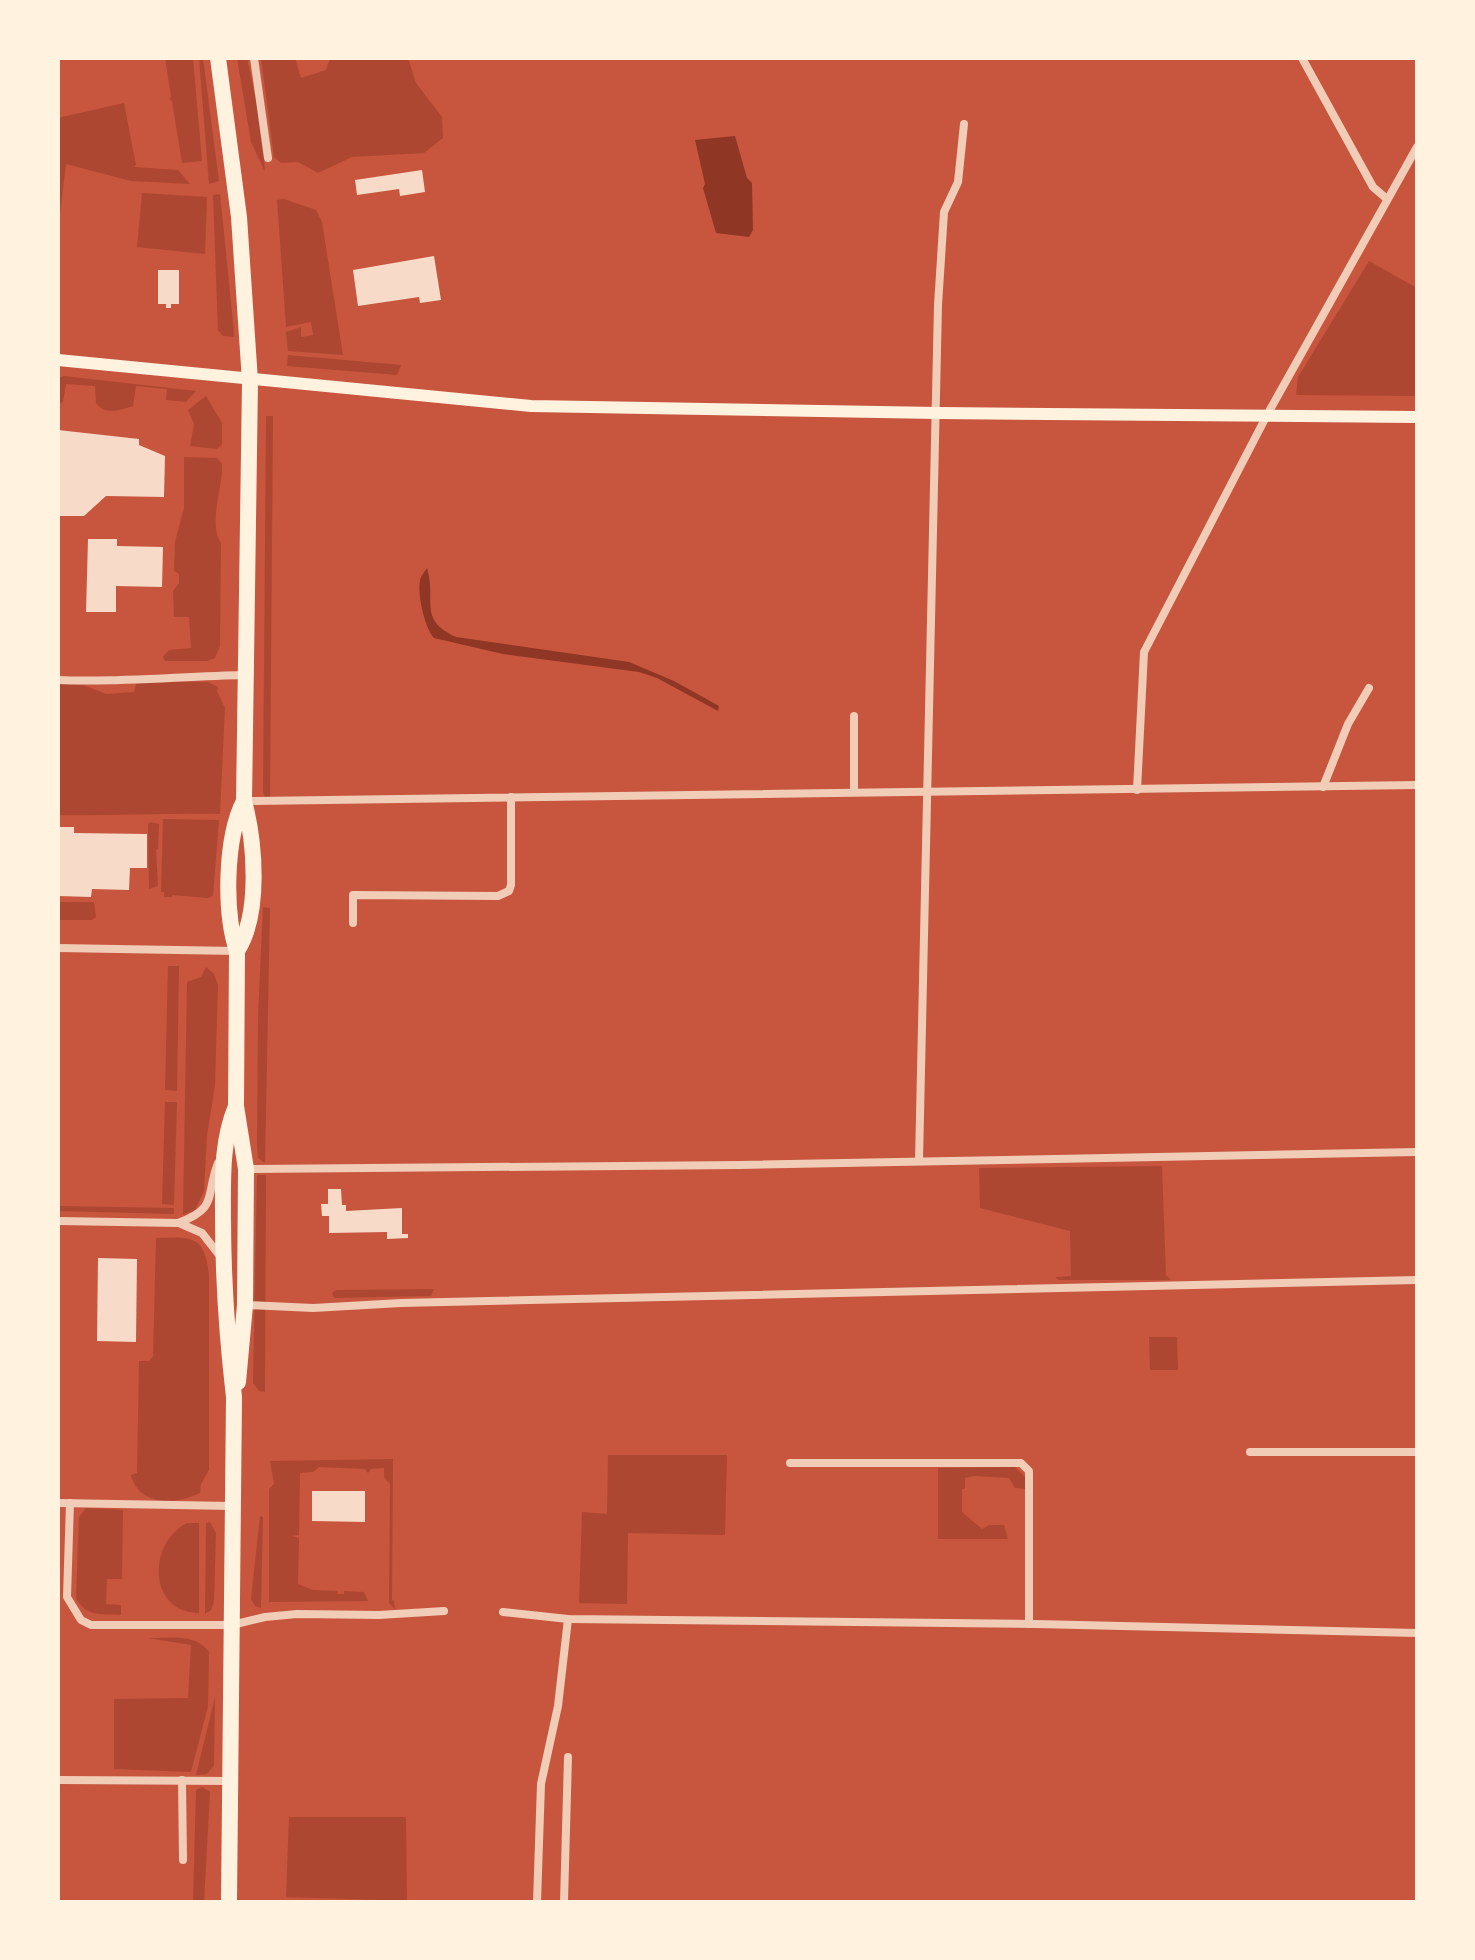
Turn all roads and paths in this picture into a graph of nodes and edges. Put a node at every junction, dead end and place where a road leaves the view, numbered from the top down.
1 (218, 58) edge
2 (254, 58) edge
3 (1302, 58) edge
4 (964, 124) dead end
5 (1417, 147) edge
6 (268, 158) dead end
7 (1387, 199) junction
8 (58, 360) edge
9 (250, 381) junction
10 (937, 413) junction
11 (1267, 415) junction
12 (1417, 417) edge
13 (246, 675) junction
14 (58, 680) edge
15 (1369, 688) dead end
16 (854, 716) dead end
17 (1417, 785) edge
18 (1323, 787) junction
19 (1137, 790) junction
20 (929, 791) junction
21 (854, 792) junction
22 (511, 797) junction
23 (244, 801) junction
24 (353, 923) dead end
25 (58, 948) edge
26 (237, 951) junction
27 (236, 1106) junction
28 (223, 1152) junction
29 (1417, 1152) edge
30 (919, 1161) junction
31 (246, 1169) junction
32 (58, 1221) edge
33 (178, 1223) junction
34 (223, 1260) junction
35 (1417, 1280) edge
36 (245, 1305) junction
37 (234, 1397) junction
38 (1250, 1452) dead end
39 (1417, 1452) edge
40 (790, 1463) dead end
41 (58, 1503) edge
42 (70, 1503) junction
43 (234, 1506) junction
44 (444, 1611) dead end
45 (503, 1612) dead end
46 (568, 1619) junction
47 (1029, 1624) junction
48 (232, 1625) junction
49 (1417, 1633) edge
50 (568, 1757) dead end
51 (58, 1780) edge
52 (182, 1780) junction
53 (231, 1781) junction
54 (183, 1860) dead end
55 (229, 1902) edge
56 (537, 1902) edge
57 (564, 1902) edge

1 - 9 highway
2 - 6 street
3 - 7 street
4 - 10 street
5 - 7 street
7 - 11 street
8 - 9 main road
9 - 10 main road
9 - 13 highway
10 - 11 main road
10 - 20 street
11 - 12 main road
11 - 19 street
13 - 14 street
13 - 23 highway
15 - 18 street
16 - 21 street
17 - 18 street
18 - 19 street
19 - 20 street
20 - 21 street
20 - 30 street
21 - 22 street
22 - 23 street
22 - 24 street
23 - 26 highway
25 - 26 street
26 - 27 highway
27 - 28 highway
27 - 31 highway
28 - 33 street
28 - 34 highway
29 - 30 street
30 - 31 street
31 - 36 highway
32 - 33 street
33 - 34 street
34 - 37 highway
35 - 36 street
36 - 37 highway
37 - 43 highway
38 - 39 street
40 - 47 street
41 - 42 street
42 - 43 street
42 - 48 street
43 - 48 highway
44 - 48 street
45 - 46 street
46 - 47 street
46 - 56 street
47 - 49 street
48 - 53 highway
50 - 57 street
51 - 52 street
52 - 53 street
52 - 54 street
53 - 55 highway

